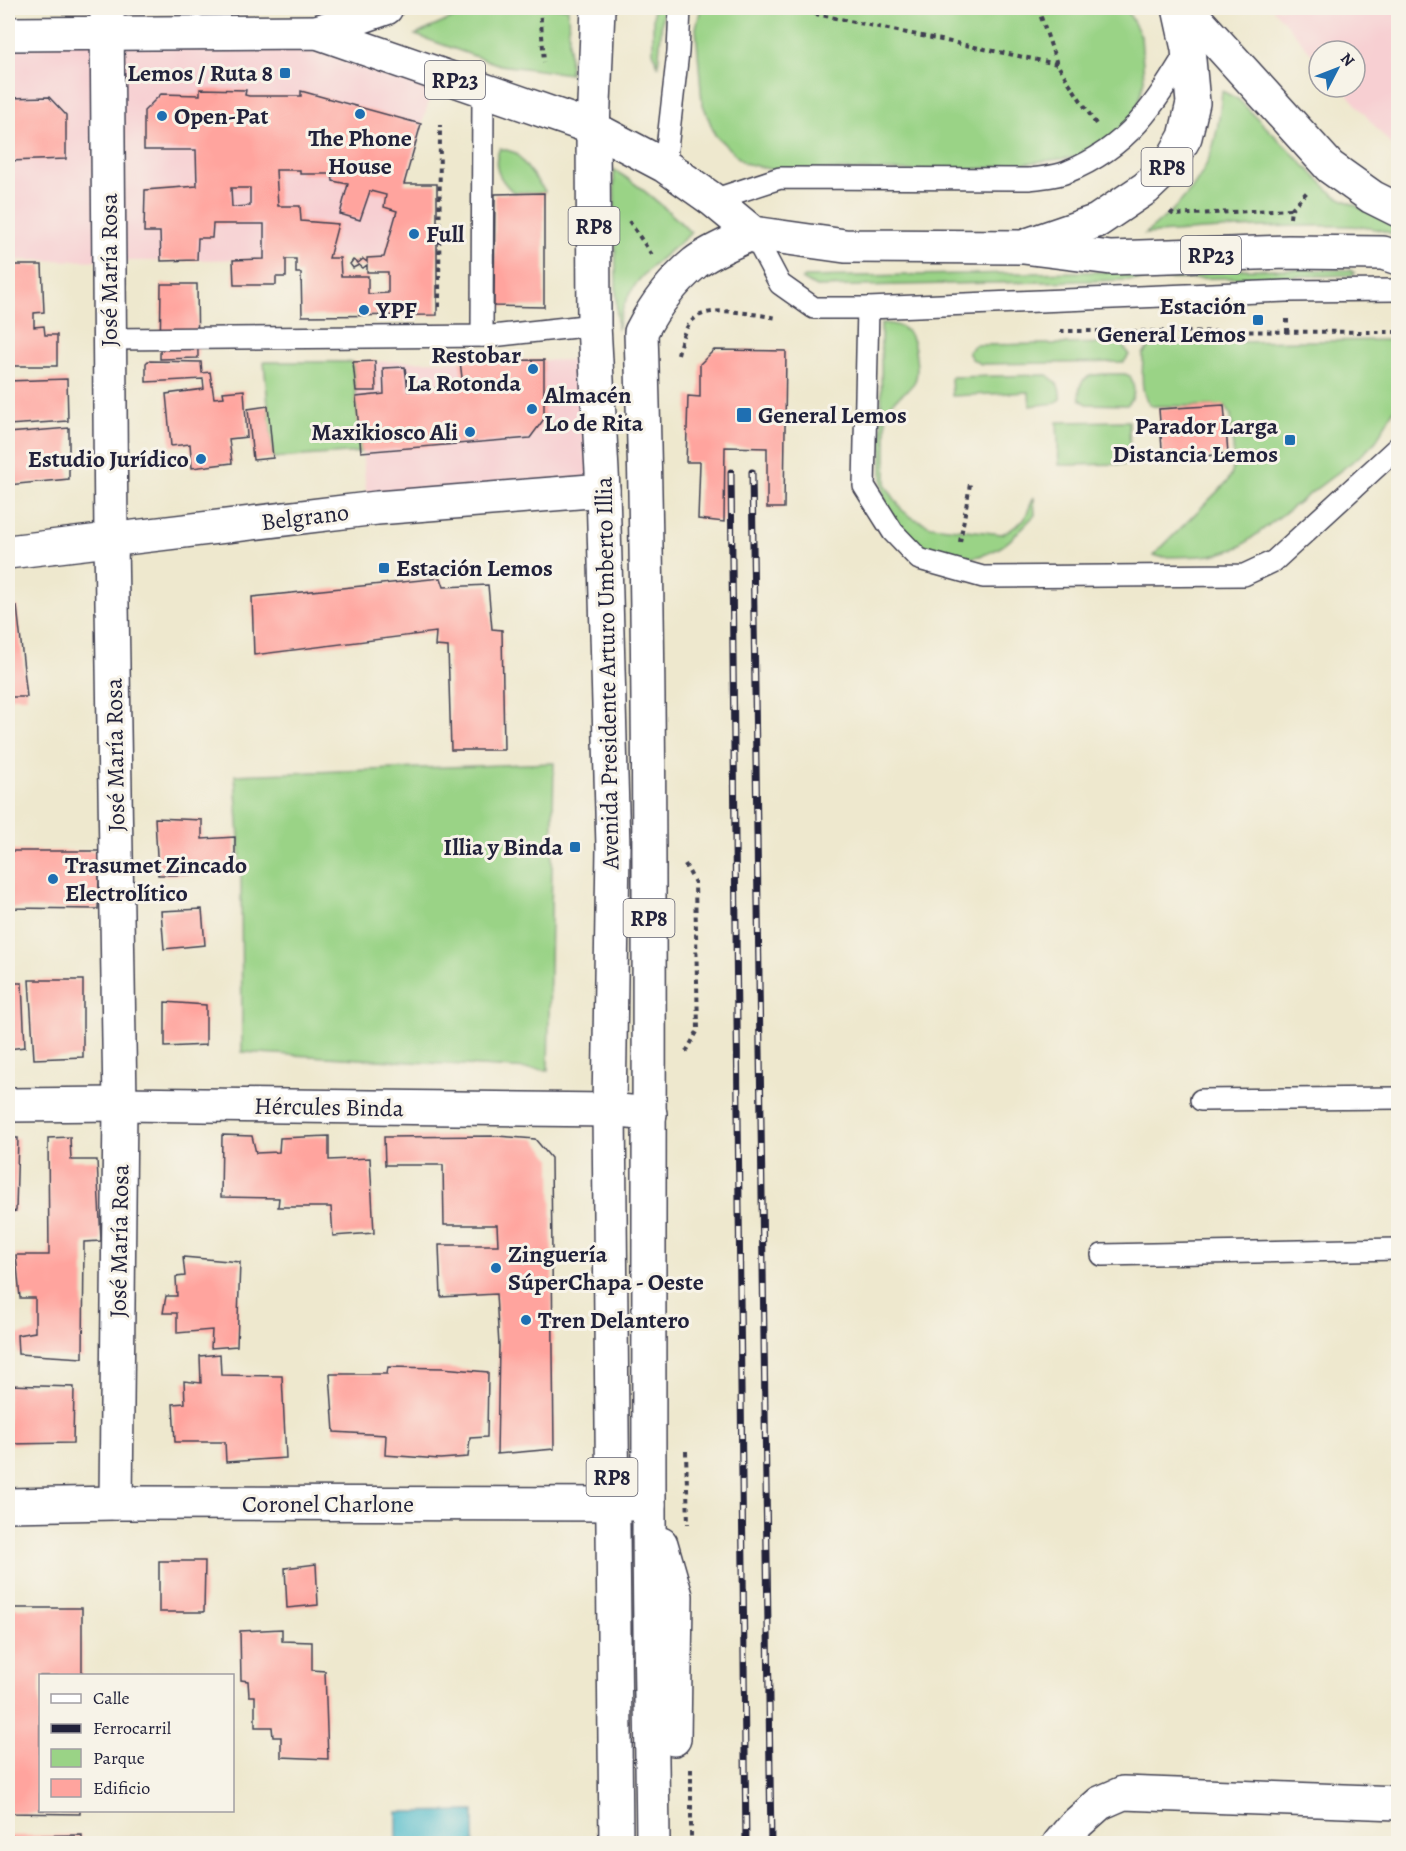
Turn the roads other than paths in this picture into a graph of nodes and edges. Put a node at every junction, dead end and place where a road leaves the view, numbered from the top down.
1 (386, 8) edge
2 (598, 8) edge
3 (680, 8) edge
4 (1179, 8) edge
5 (1186, 8) edge
6 (107, 20) edge
7 (317, 32) junction
8 (8, 34) edge
9 (1188, 49) junction
10 (483, 89) junction
11 (593, 128) junction
12 (665, 166) junction
13 (713, 200) junction
14 (1398, 210) edge
15 (753, 233) junction
16 (1023, 247) junction
17 (1398, 258) edge
18 (1398, 290) edge
19 (868, 308) junction
20 (594, 325) junction
21 (482, 336) junction
22 (109, 339) junction
23 (1398, 447) edge
24 (603, 490) junction
25 (111, 541) junction
26 (8, 552) edge
27 (1398, 1098) edge
28 (1201, 1100) dead end
29 (120, 1104) junction
30 (8, 1105) edge
31 (609, 1110) junction
32 (650, 1114) junction
33 (1398, 1249) edge
34 (1102, 1255) dead end
35 (116, 1503) junction
36 (649, 1504) junction
37 (8, 1505) edge
38 (612, 1505) junction
39 (1398, 1803) edge
40 (616, 1844) edge
41 (653, 1844) edge
42 (672, 1844) edge
43 (1059, 1844) edge

1 - 7 main road, RP23
2 - 11 main road, Avenida Presidente Arturo Umberto Illia / RP8
3 - 12 lane
4 - 9 main road, RP8
5 - 14 main road
6 - 7 main road, RP23
6 - 8 main road, RP23
6 - 22 main road, José María Rosa
7 - 10 main road, RP23
9 - 13 lane
9 - 16 main road, RP8
10 - 11 main road, RP23
10 - 21 lane
11 - 12 main road, RP23
11 - 20 main road, Avenida Presidente Arturo Umberto Illia / RP8
12 - 13 main road, RP23
13 - 15 main road, RP23
15 - 16 main road, RP8
15 - 19 lane
15 - 32 main road, Avenida Presidente Arturo Umberto Illia / RP8
16 - 17 main road, RP23
18 - 19 lane
19 - 23 lane
20 - 21 lane
20 - 24 main road, Avenida Presidente Arturo Umberto Illia / RP8
21 - 22 lane
22 - 25 main road, José María Rosa
24 - 25 main road, Belgrano
24 - 31 main road, Avenida Presidente Arturo Umberto Illia / RP8
25 - 26 main road, Belgrano
25 - 29 main road, José María Rosa
27 - 28 lane
29 - 30 main road, Hércules Binda
29 - 31 main road, Hércules Binda
29 - 35 main road, José María Rosa
31 - 32 main road, Hércules Binda
31 - 38 main road, Avenida Presidente Arturo Umberto Illia / RP8
32 - 36 main road, Avenida Presidente Arturo Umberto Illia / RP8
33 - 34 lane
35 - 37 main road, Coronel Charlone
35 - 38 main road, Coronel Charlone
36 - 38 main road, Coronel Charlone
36 - 41 main road, Avenida Presidente Arturo Umberto Illia / RP8
36 - 42 main road
38 - 40 main road, Avenida Presidente Arturo Umberto Illia / RP8
39 - 43 main road

